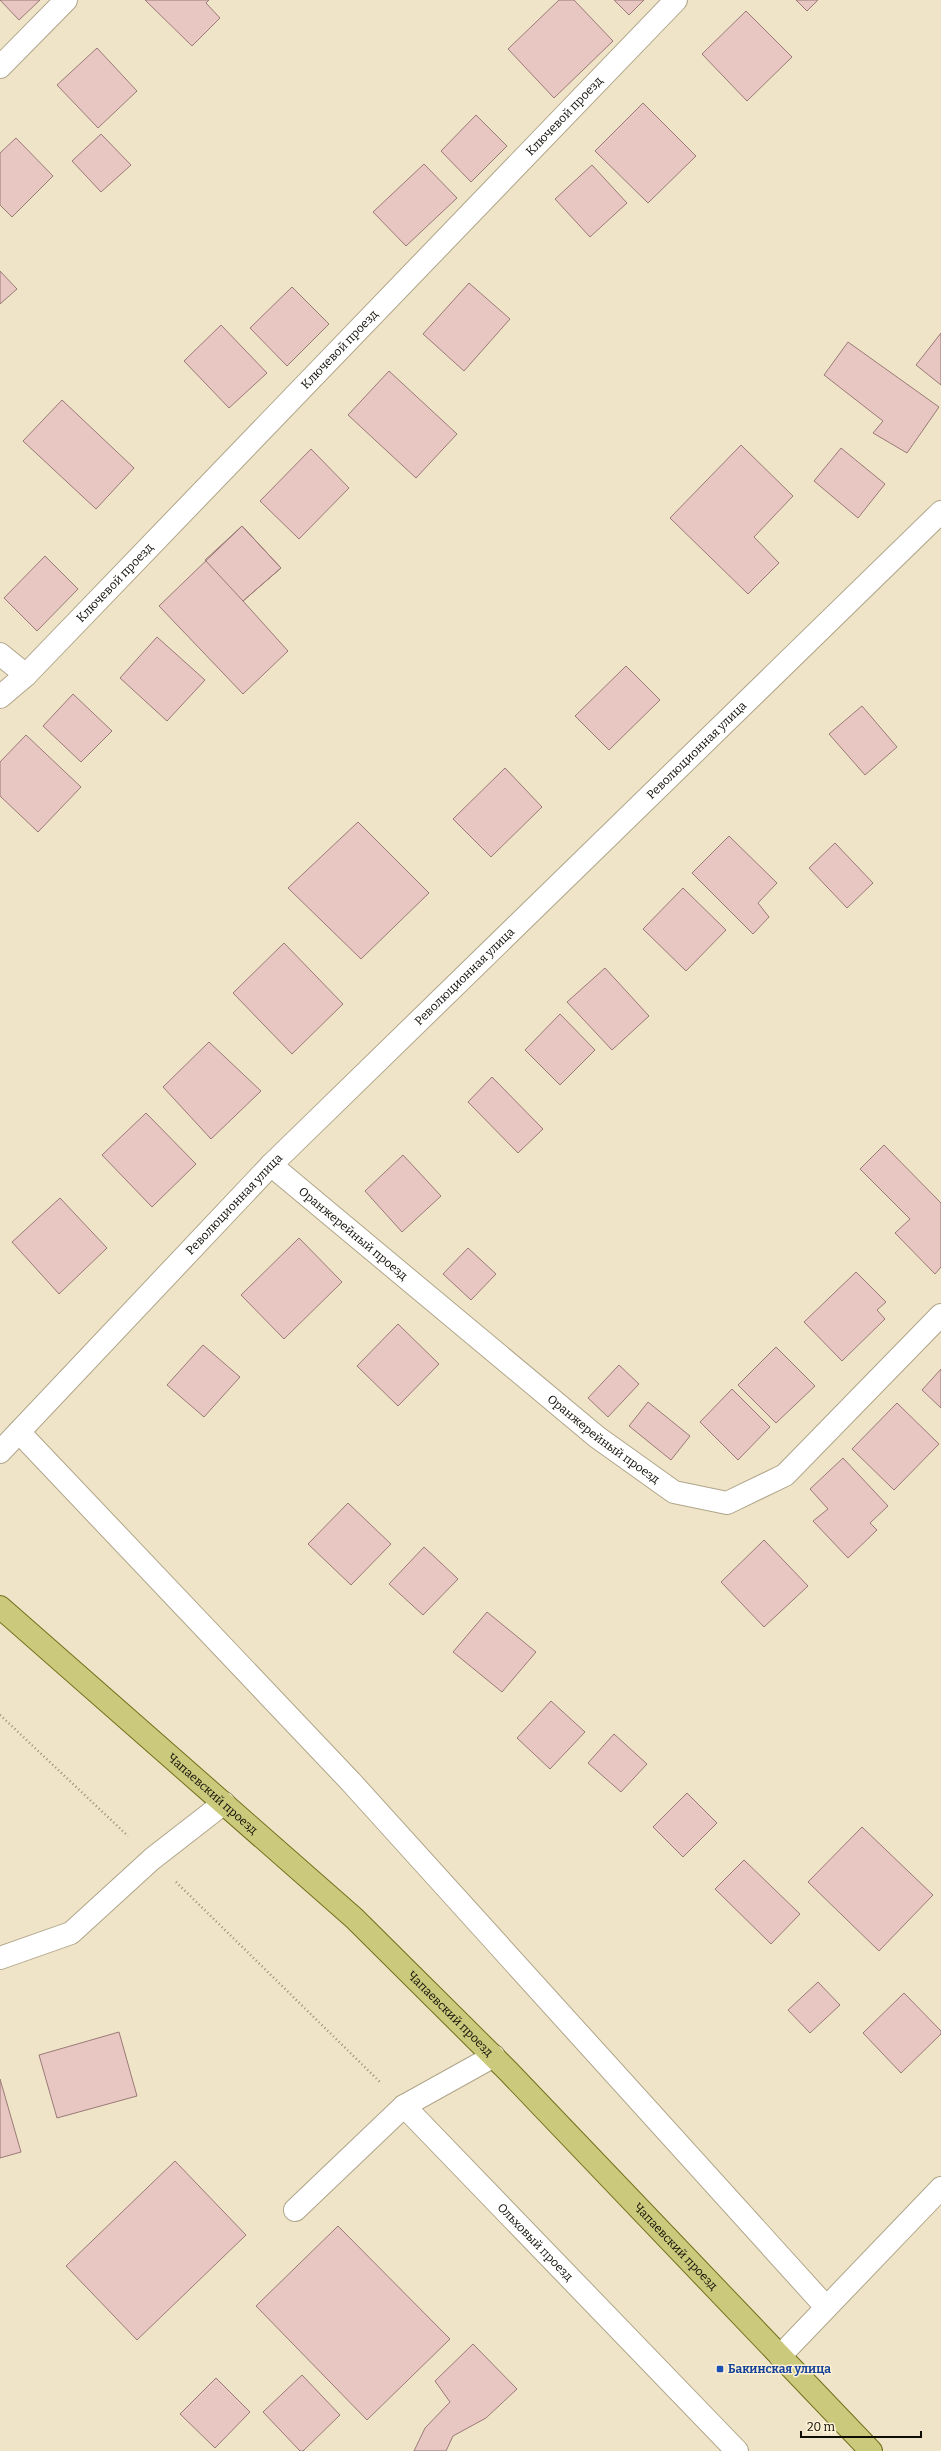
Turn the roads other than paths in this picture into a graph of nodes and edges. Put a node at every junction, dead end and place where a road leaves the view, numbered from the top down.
1 (66, 0) edge
2 (676, 0) edge
3 (0, 67) edge
4 (941, 512) edge
5 (0, 654) edge
6 (26, 674) junction
7 (0, 697) edge
8 (271, 1165) junction
9 (941, 1315) edge
10 (19, 1432) junction
11 (0, 1452) edge
12 (0, 1607) edge
13 (224, 1803) junction
14 (0, 1958) edge
15 (494, 2056) junction
16 (404, 2106) junction
17 (941, 2188) edge
18 (295, 2210) dead end
19 (826, 2307) junction
20 (780, 2356) junction
21 (737, 2451) edge
22 (871, 2451) edge

1 - 3 street
2 - 6 street, Ключевой проезд
4 - 8 street, Революционная улица
5 - 6 street
6 - 7 street, Ключевой проезд
8 - 9 street, Оранжерейный проезд
8 - 10 street, Революционная улица
10 - 11 street, Революционная улица
10 - 19 street
12 - 13 main road, Чапаевский проезд
13 - 14 street
13 - 15 main road, Чапаевский проезд
15 - 16 street
15 - 20 main road, Чапаевский проезд
16 - 18 street
16 - 21 street, Ольховый проезд
17 - 19 street
19 - 20 street
20 - 22 main road, Чапаевский проезд

